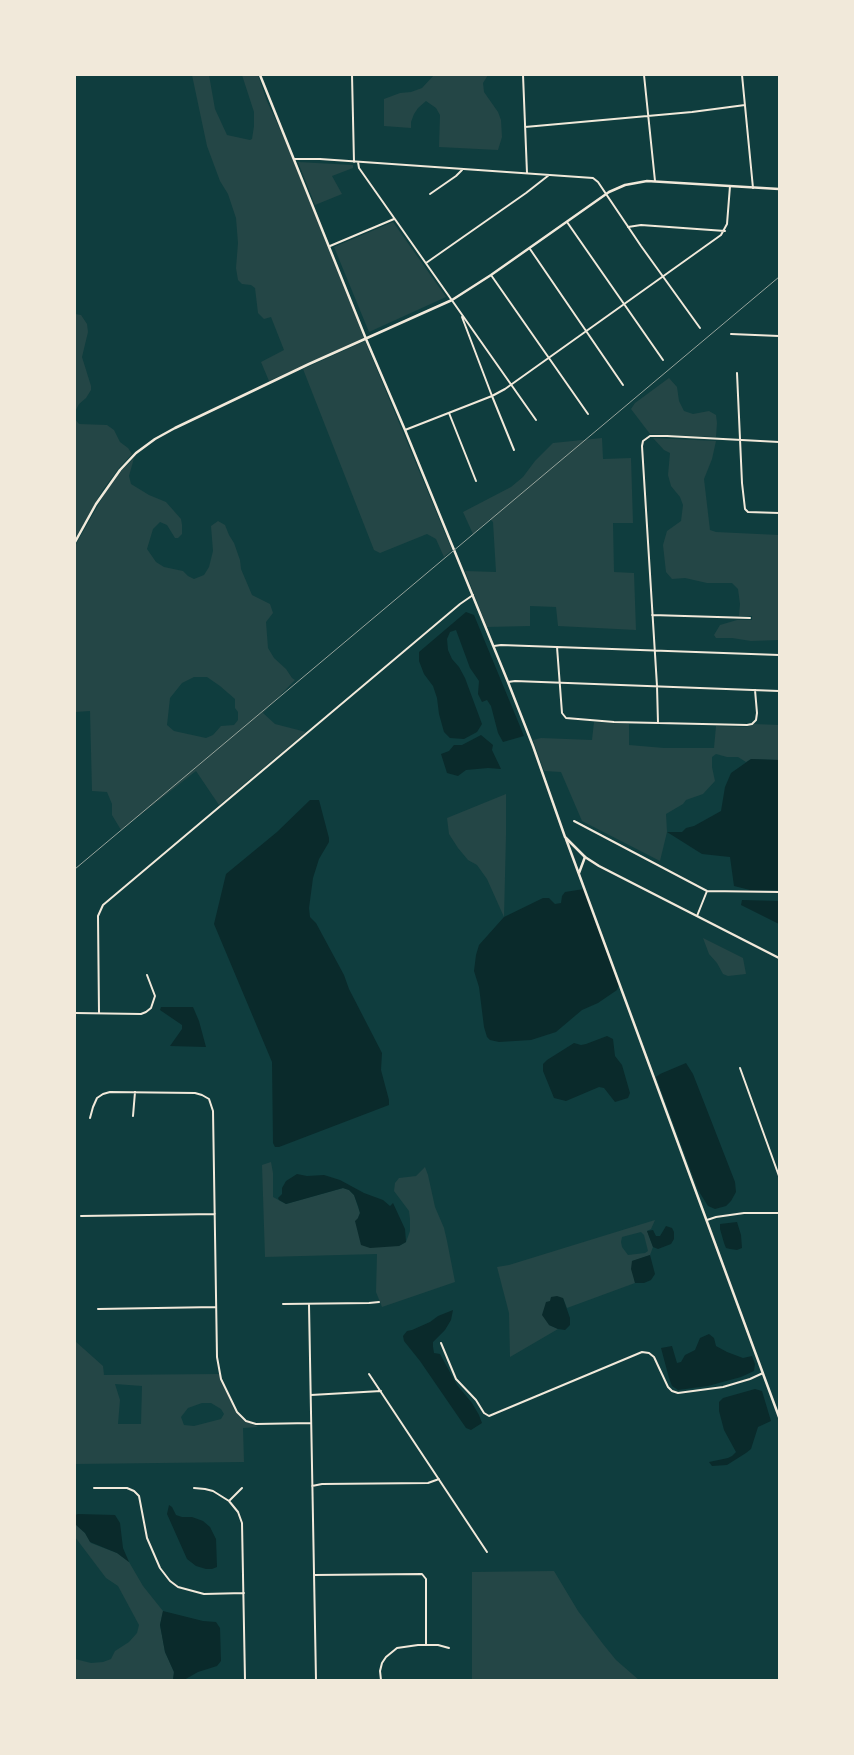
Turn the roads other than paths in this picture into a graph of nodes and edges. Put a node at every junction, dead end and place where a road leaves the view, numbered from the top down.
1 (260, 75) edge
2 (352, 75) edge
3 (523, 75) edge
4 (644, 75) edge
5 (742, 75) edge
6 (745, 105) junction
7 (648, 116) junction
8 (525, 128) junction
9 (294, 159) junction
10 (354, 162) junction
11 (358, 162) junction
12 (463, 169) junction
13 (528, 173) junction
14 (549, 174) junction
15 (655, 182) junction
16 (730, 186) junction
17 (753, 188) junction
18 (779, 189) edge
19 (430, 194) dead end
20 (606, 194) junction
21 (394, 218) junction
22 (567, 221) junction
23 (627, 227) junction
24 (725, 231) junction
25 (330, 246) junction
26 (529, 248) junction
27 (426, 263) junction
28 (491, 275) junction
29 (664, 276) junction
30 (452, 300) junction
31 (625, 304) junction
32 (461, 314) junction
33 (700, 328) dead end
34 (586, 331) junction
35 (731, 334) dead end
36 (779, 336) edge
37 (366, 339) junction
38 (549, 358) junction
39 (663, 360) dead end
40 (737, 373) dead end
41 (511, 385) junction
42 (623, 385) dead end
43 (492, 396) junction
44 (449, 413) junction
45 (588, 414) dead end
46 (536, 420) dead end
47 (405, 430) junction
48 (740, 440) junction
49 (779, 442) edge
50 (514, 450) dead end
51 (476, 481) dead end
52 (779, 513) edge
53 (75, 542) edge
54 (473, 595) junction
55 (652, 615) junction
56 (750, 618) dead end
57 (494, 647) junction
58 (557, 647) junction
59 (654, 650) junction
60 (779, 655) edge
61 (508, 682) junction
62 (559, 682) junction
63 (657, 686) junction
64 (755, 690) junction
65 (779, 691) edge
66 (658, 722) junction
67 (574, 821) dead end
68 (565, 837) junction
69 (585, 857) junction
70 (579, 874) junction
71 (707, 891) junction
72 (779, 892) edge
73 (697, 916) junction
74 (779, 958) edge
75 (147, 975) dead end
76 (75, 1013) edge
77 (99, 1013) junction
78 (740, 1068) dead end
79 (135, 1092) junction
80 (133, 1116) dead end
81 (90, 1118) dead end
82 (779, 1176) edge
83 (779, 1213) edge
84 (215, 1214) junction
85 (81, 1216) dead end
86 (707, 1220) junction
87 (379, 1302) dead end
88 (283, 1304) dead end
89 (309, 1304) junction
90 (216, 1307) junction
91 (98, 1309) dead end
92 (441, 1343) dead end
93 (763, 1373) junction
94 (370, 1374) dead end
95 (381, 1391) junction
96 (311, 1394) junction
97 (779, 1417) edge
98 (311, 1423) junction
99 (439, 1479) junction
100 (312, 1486) junction
101 (94, 1488) dead end
102 (194, 1488) dead end
103 (242, 1488) dead end
104 (229, 1501) junction
105 (487, 1552) dead end
106 (314, 1575) junction
107 (244, 1593) junction
108 (426, 1645) junction
109 (449, 1648) dead end
110 (245, 1680) edge
111 (316, 1680) edge
112 (381, 1680) edge

1 - 9 main road
2 - 10 street
3 - 8 street
4 - 7 street
5 - 6 street
6 - 7 street
6 - 17 street
7 - 8 street
7 - 15 street
8 - 13 street
9 - 10 street
9 - 25 main road
10 - 11 street
11 - 12 street
11 - 21 street
12 - 13 street
12 - 19 street
13 - 14 street
14 - 20 street
14 - 27 street
15 - 16 main road
15 - 20 main road
16 - 17 main road
16 - 24 street
17 - 18 main road
20 - 22 main road
20 - 23 street
21 - 25 street
21 - 27 street
22 - 26 main road
22 - 31 street
23 - 24 street
23 - 29 street
24 - 29 street
25 - 37 main road
26 - 28 main road
26 - 34 street
27 - 30 street
28 - 30 main road
28 - 38 street
29 - 31 street
29 - 33 street
30 - 32 street
30 - 37 main road
31 - 34 street
31 - 39 street
32 - 41 street
32 - 43 street
34 - 38 street
34 - 42 street
35 - 36 street
37 - 47 main road
37 - 53 main road
38 - 41 street
38 - 45 street
40 - 48 street
41 - 43 street
41 - 46 street
43 - 44 street
43 - 50 street
44 - 47 street
44 - 51 street
47 - 54 main road
48 - 49 street
48 - 52 street
48 - 55 street
54 - 57 main road
54 - 77 street
55 - 56 street
55 - 59 street
57 - 58 street
57 - 61 main road
58 - 59 street
58 - 62 street
59 - 60 street
59 - 63 street
61 - 62 street
61 - 68 main road
62 - 63 street
62 - 66 street
63 - 64 street
63 - 66 street
64 - 65 street
64 - 66 street
67 - 71 street
68 - 69 main road
68 - 70 main road
69 - 70 main road
69 - 73 main road
70 - 86 main road
71 - 72 street
71 - 73 street
73 - 74 main road
75 - 77 street
76 - 77 street
78 - 82 street
79 - 80 street
79 - 81 street
79 - 84 street
83 - 86 street
84 - 85 street
84 - 90 street
86 - 93 main road
87 - 89 street
88 - 89 street
89 - 96 street
90 - 91 street
90 - 98 street
92 - 93 street
93 - 97 main road
94 - 95 street
95 - 96 street
95 - 99 street
96 - 98 street
98 - 100 street
99 - 100 street
99 - 105 street
100 - 106 street
101 - 107 street
102 - 104 street
103 - 104 street
104 - 107 street
106 - 108 street
106 - 111 street
107 - 110 street
108 - 109 street
108 - 112 street

